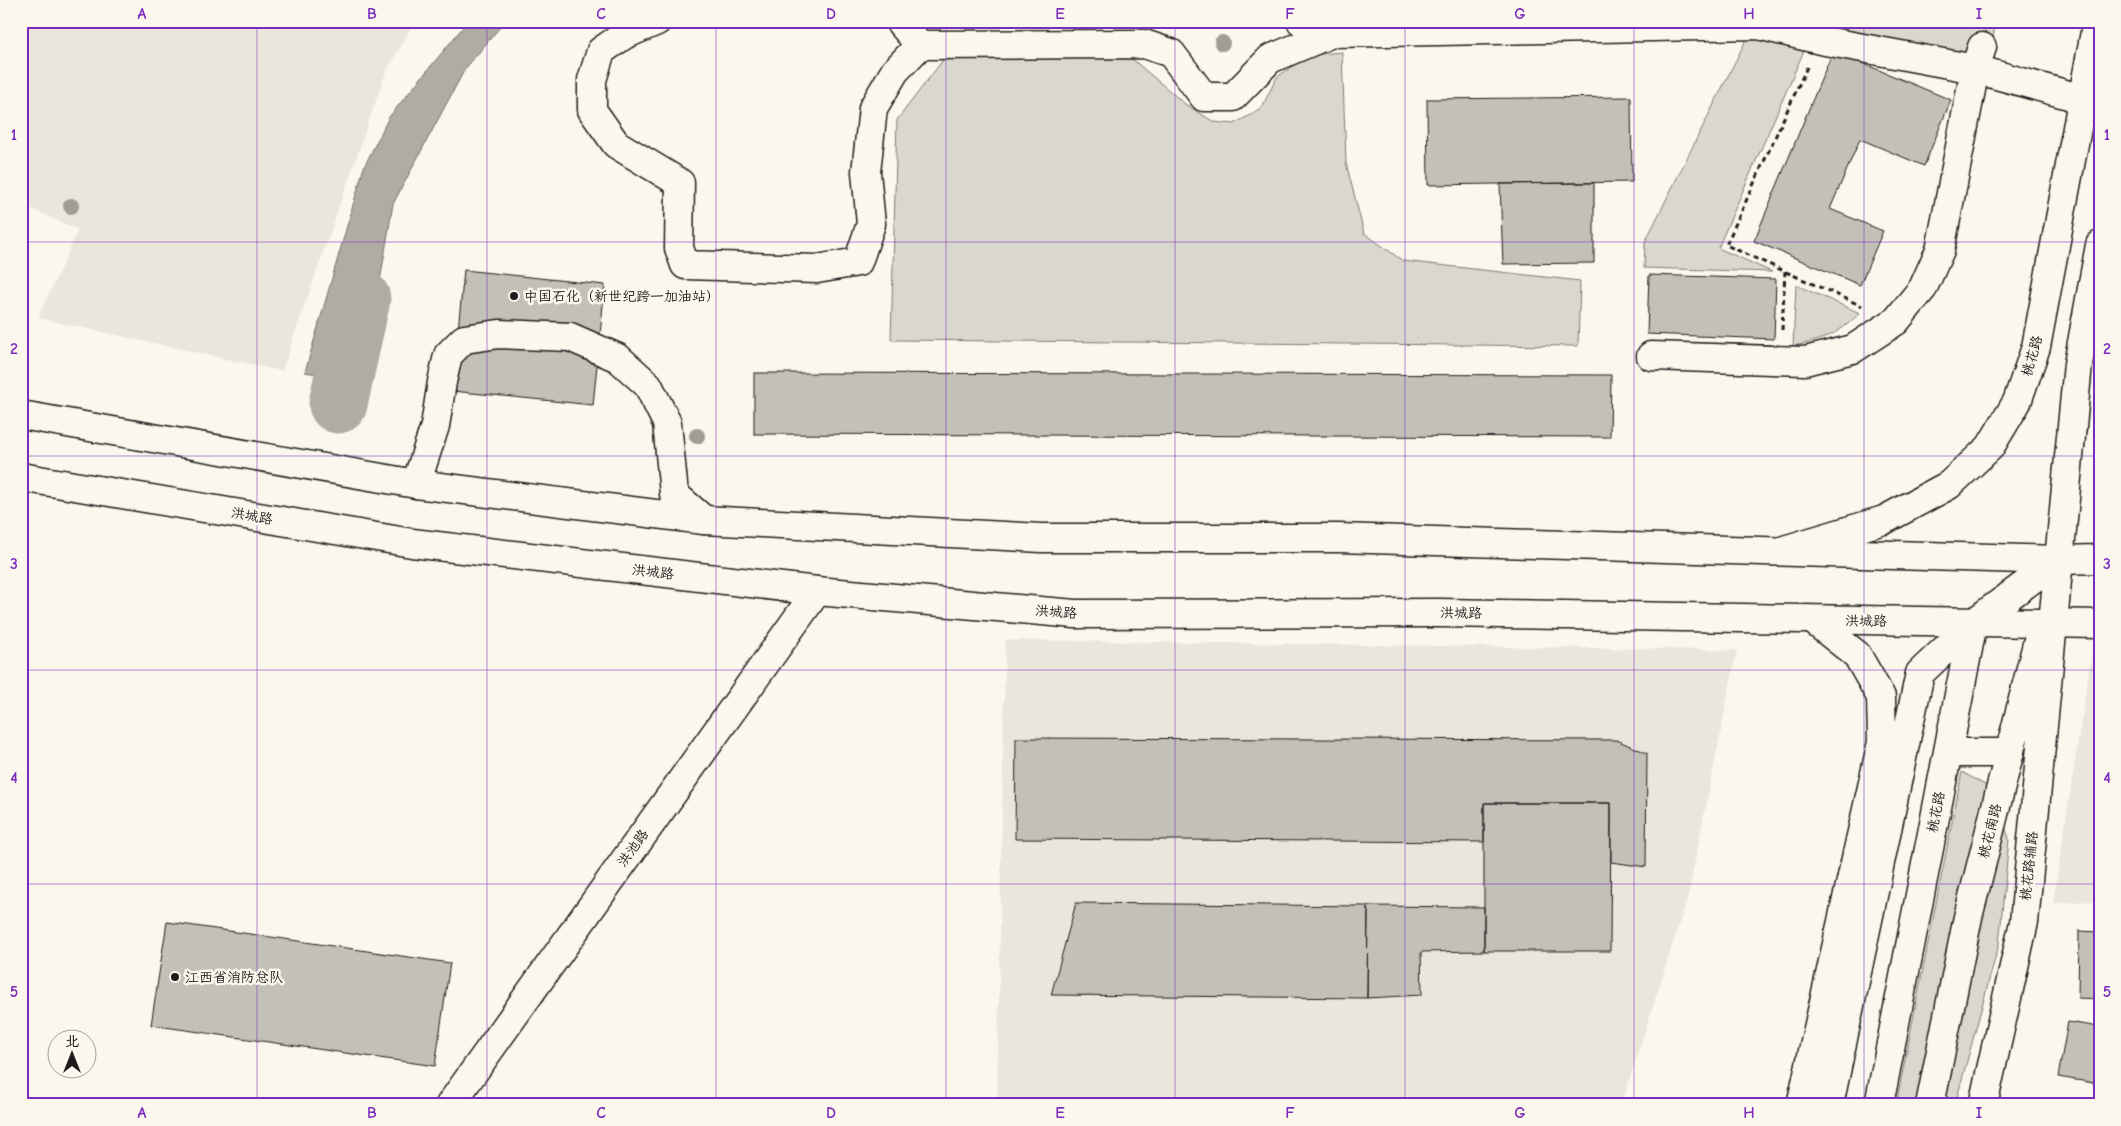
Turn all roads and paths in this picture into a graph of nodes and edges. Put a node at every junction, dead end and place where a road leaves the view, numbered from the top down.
1 (657, 21) edge
2 (899, 21) edge
3 (1301, 21) edge
4 (2097, 21) edge
5 (1410, 26) edge
6 (1332, 33) junction
7 (1820, 40) junction
8 (920, 45) junction
9 (1978, 58) junction
10 (2083, 99) junction
11 (2100, 245) edge
12 (1785, 271) junction
13 (1896, 321) junction
14 (1651, 356) dead end
15 (1781, 360) junction
16 (21, 415) edge
17 (21, 477) edge
18 (416, 484) junction
19 (704, 520) junction
20 (1779, 551) junction
21 (2058, 560) junction
22 (2100, 560) edge
23 (817, 591) junction
24 (1813, 620) junction
25 (1973, 623) junction
26 (2048, 624) junction
27 (2100, 624) edge
28 (1948, 753) junction
29 (2010, 753) junction
30 (450, 1105) edge
31 (1801, 1105) edge
32 (1829, 1105) edge
33 (1879, 1105) edge
34 (1930, 1105) edge
35 (1983, 1105) edge

1 - 8 main road
2 - 8 main road
3 - 6 main road
4 - 10 main road, 桃花路
5 - 6 main road
5 - 7 main road
6 - 8 main road
7 - 9 main road
7 - 12 path
9 - 10 main road
9 - 13 main road
10 - 20 main road, 桃花路
11 - 21 main road
12 - 13 path
12 - 15 path
13 - 15 main road
14 - 15 main road
16 - 18 main road
17 - 23 main road, 洪城路
18 - 19 main road
18 - 19 main road
19 - 20 main road
20 - 21 main road
21 - 22 main road
21 - 25 main road
21 - 26 main road
23 - 24 main road, 洪城路
23 - 30 main road, 洪池路
24 - 25 main road, 洪城路
24 - 31 main road
25 - 26 main road, 洪城路
25 - 28 main road, 桃花路
25 - 32 main road
26 - 27 main road, 洪城路
26 - 29 main road, 桃花南路
26 - 35 main road, 桃花路辅路
28 - 29 main road
28 - 33 main road, 桃花路
29 - 34 main road, 桃花南路

